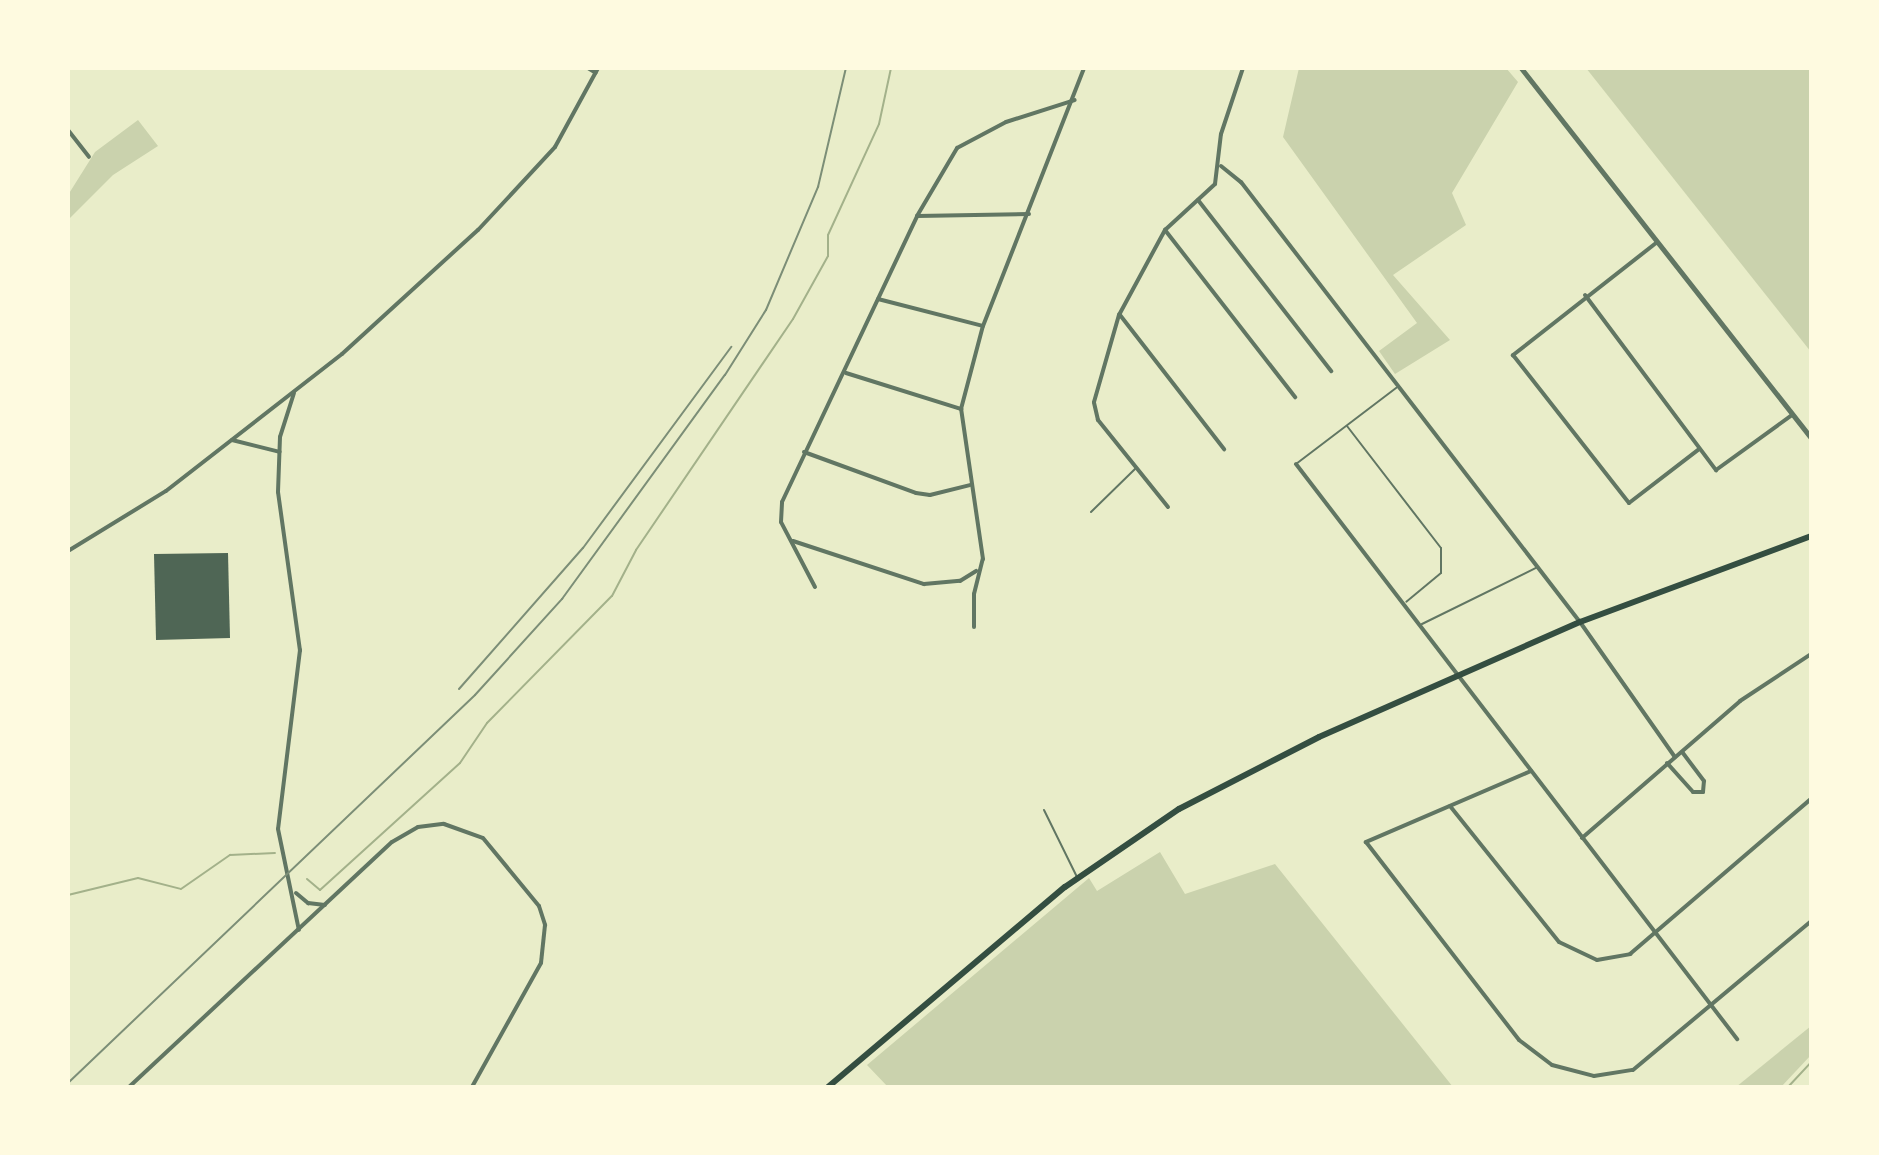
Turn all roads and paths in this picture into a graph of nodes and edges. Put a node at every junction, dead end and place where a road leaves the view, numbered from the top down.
1 (588, 68) edge
2 (1084, 68) edge
3 (1243, 68) edge
4 (1521, 68) edge
5 (597, 70) edge
6 (1075, 100) junction
7 (68, 130) edge
8 (89, 157) dead end
9 (1221, 166) junction
10 (1198, 200) junction
11 (1029, 214) junction
12 (917, 216) junction
13 (1165, 230) junction
14 (1656, 243) junction
15 (1585, 295) junction
16 (878, 299) junction
17 (1119, 315) junction
18 (983, 326) junction
19 (1331, 371) dead end
20 (846, 373) junction
21 (1397, 387) junction
22 (295, 391) junction
23 (1295, 397) dead end
24 (961, 409) junction
25 (1792, 415) junction
26 (1347, 426) junction
27 (1811, 438) edge
28 (231, 440) junction
29 (1224, 449) dead end
30 (1699, 449) junction
31 (280, 452) junction
32 (804, 452) junction
33 (1296, 464) joint
34 (1136, 467) junction
35 (970, 485) junction
36 (1168, 507) dead end
37 (1091, 512) dead end
38 (1811, 536) edge
39 (793, 541) junction
40 (68, 551) edge
41 (1536, 568) junction
42 (978, 570) junction
43 (815, 587) dead end
44 (1406, 602) junction
45 (1580, 622) junction
46 (1422, 624) junction
47 (974, 627) dead end
48 (1811, 654) edge
49 (1459, 675) junction
50 (1682, 752) junction
51 (1675, 757) junction
52 (1667, 763) junction
53 (1531, 771) junction
54 (1811, 799) edge
55 (1450, 806) junction
56 (1044, 810) dead end
57 (1582, 838) junction
58 (1077, 878) junction
59 (295, 893) junction
60 (325, 905) junction
61 (1811, 921) edge
62 (299, 930) junction
63 (1657, 933) junction
64 (1713, 1007) junction
65 (1737, 1039) dead end
66 (129, 1087) edge
67 (472, 1087) edge
68 (828, 1087) edge

1 - 5 street
2 - 6 street
3 - 9 street
4 - 14 street
5 - 22 street
6 - 11 street
6 - 12 street
7 - 8 street
9 - 10 street
9 - 21 street
10 - 13 street
10 - 19 street
11 - 12 street
11 - 18 street
12 - 16 street
13 - 17 street
13 - 23 street
14 - 15 street
14 - 25 street
15 - 30 street
15 - 30 street
16 - 18 street
16 - 20 street
17 - 29 street
17 - 34 street
18 - 24 street
20 - 24 street
20 - 32 street
21 - 26 lane
21 - 41 street
22 - 28 street
22 - 31 street
24 - 35 street
25 - 27 street
25 - 30 street
26 - 33 lane
26 - 44 lane
28 - 31 street
28 - 40 street
31 - 59 street
32 - 35 street
32 - 39 street
33 - 44 street
34 - 36 street
34 - 37 lane
35 - 42 street
38 - 45 main road
39 - 42 street
39 - 43 street
41 - 45 street
41 - 46 lane
42 - 47 street
44 - 46 street
45 - 49 main road
45 - 51 street
46 - 49 street
48 - 50 street
49 - 53 street
49 - 58 main road
50 - 51 street
50 - 52 street
51 - 52 street
52 - 57 street
53 - 55 street
53 - 57 street
54 - 63 street
55 - 63 street
55 - 64 street
56 - 58 lane
57 - 63 street
58 - 68 main road
59 - 60 street
59 - 62 street
60 - 62 street
60 - 67 street
61 - 64 street
62 - 66 street
63 - 64 street
64 - 65 street

